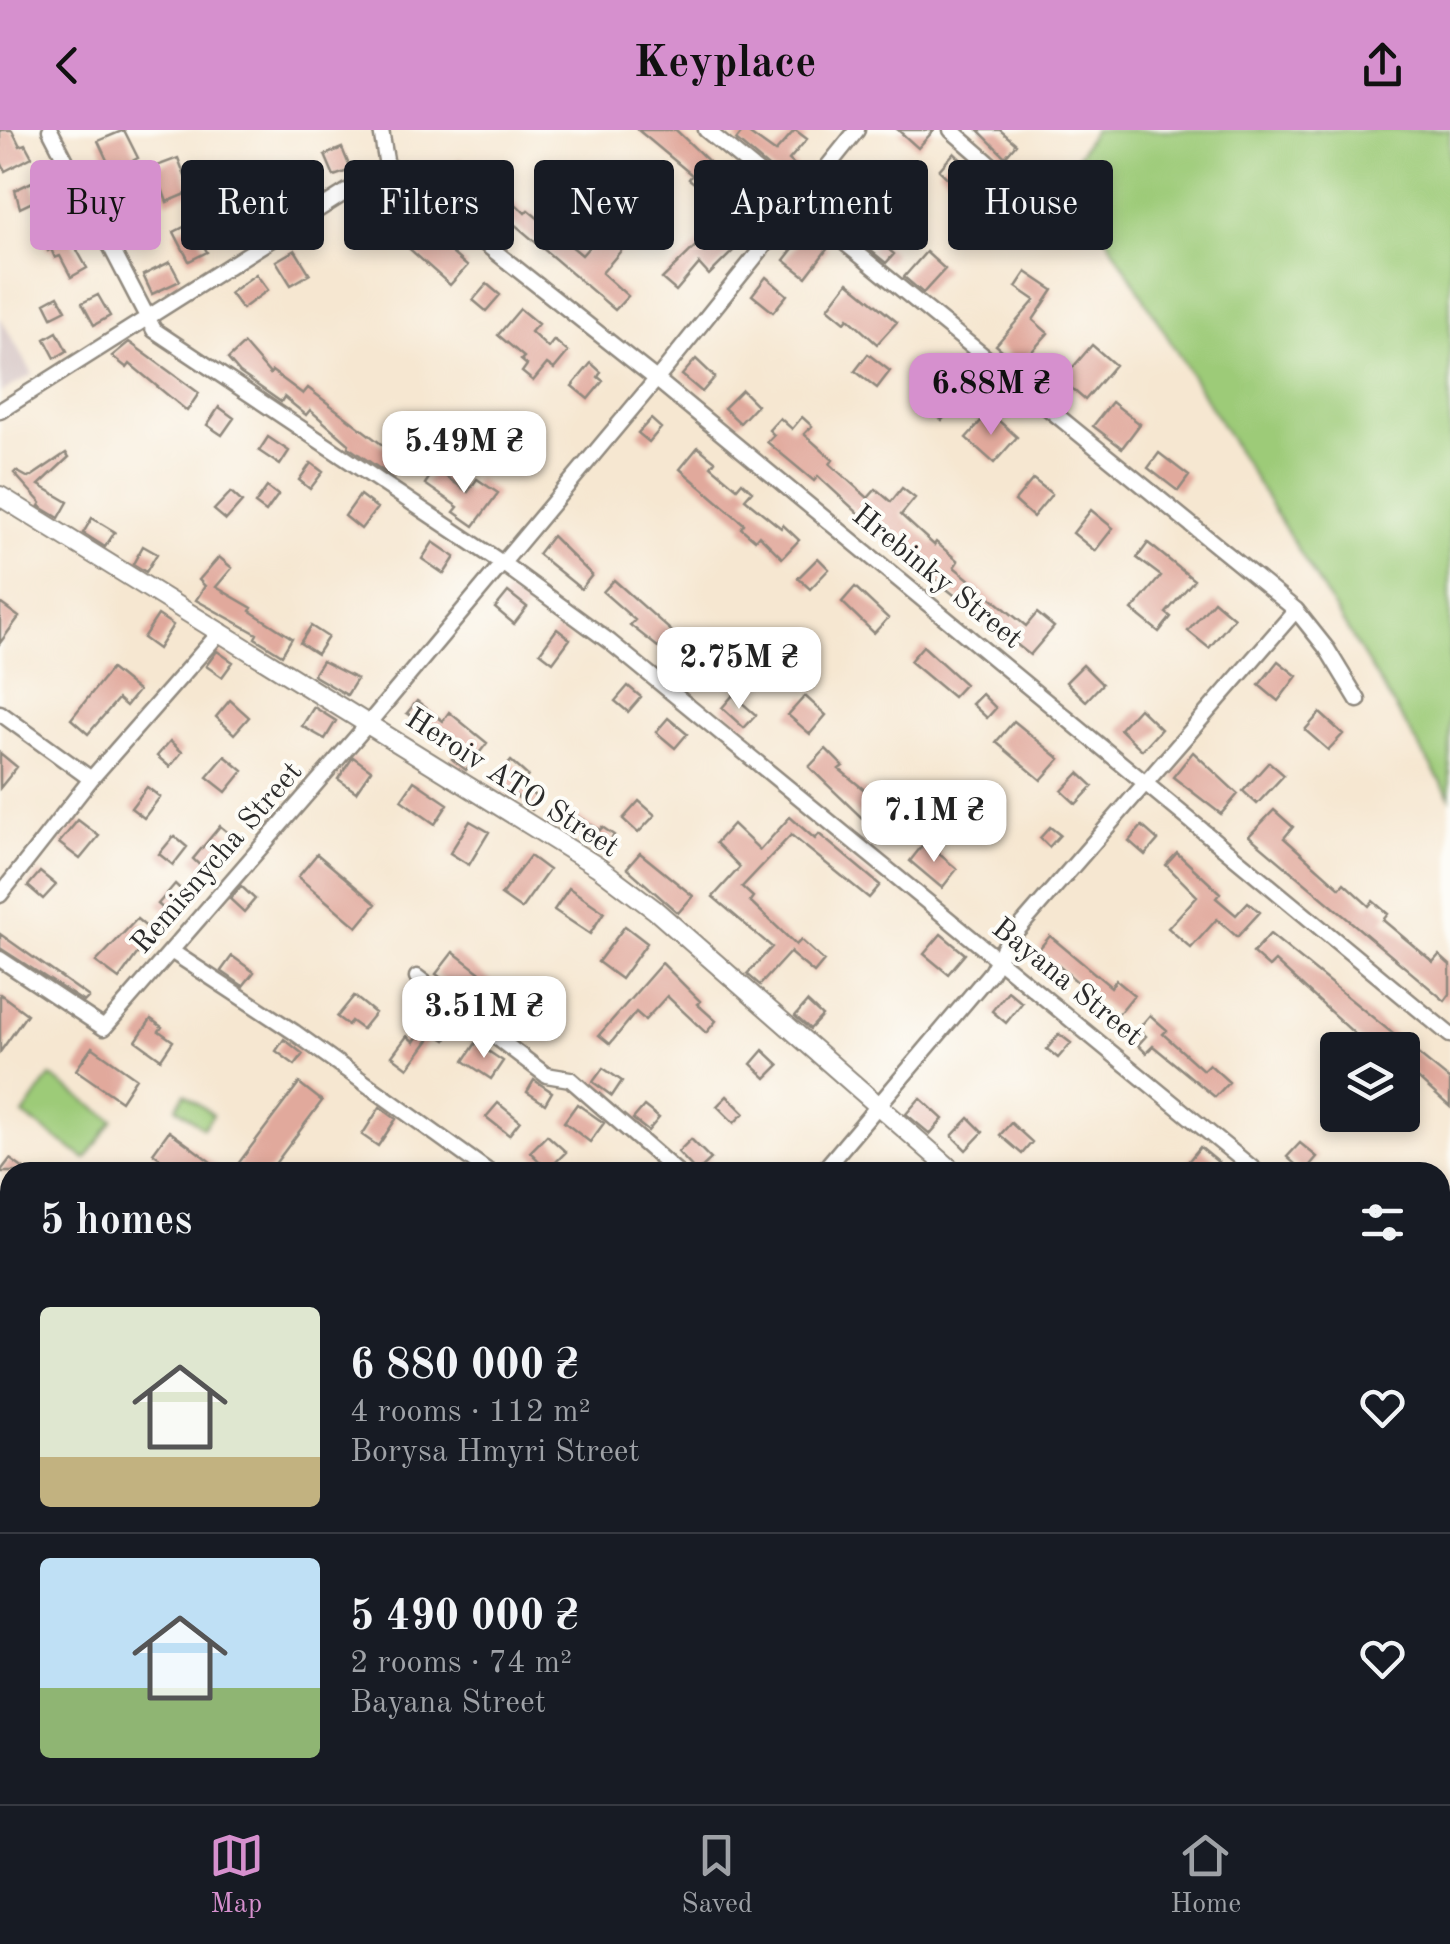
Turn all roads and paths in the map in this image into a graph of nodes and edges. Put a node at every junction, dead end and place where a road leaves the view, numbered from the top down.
1 (50, 130) edge
2 (381, 130) edge
3 (706, 130) edge
4 (857, 130) edge
5 (952, 130) edge
6 (386, 160) edge
7 (743, 160) edge
8 (833, 160) edge
9 (986, 160) edge
10 (344, 193) edge
11 (493, 250) edge
12 (761, 250) edge
13 (856, 250) edge
14 (146, 319) junction
15 (656, 379) junction
16 (0, 411) edge
17 (0, 496) edge
18 (502, 563) junction
19 (1296, 610) junction
20 (221, 632) junction
21 (1358, 700) dead end
22 (0, 713) edge
23 (370, 723) junction
24 (91, 780) junction
25 (1147, 784) junction
26 (0, 895) edge
27 (171, 950) junction
28 (997, 958) junction
29 (0, 959) edge
30 (417, 977) dead end
31 (1450, 1035) edge
32 (880, 1106) junction
33 (476, 1162) edge
34 (665, 1162) edge
35 (831, 1162) edge
36 (943, 1162) edge
37 (1245, 1162) edge

1 - 14 street, Bayana Street
2 - 6 street
3 - 7 street
4 - 8 street, Remisnycha Street
5 - 9 street
10 - 14 street
11 - 15 street, Hrebinky Street
12 - 15 street, Remisnycha Street
13 - 19 street
14 - 16 street
14 - 18 street, Bayana Street
15 - 18 street, Remisnycha Street
15 - 25 street, Hrebinky Street
17 - 20 street, Heroiv ATO Street
18 - 23 street, Remisnycha Street
18 - 28 street, Bayana Street
19 - 21 street
19 - 25 street
20 - 23 street, Heroiv ATO Street
20 - 24 street
22 - 24 street
23 - 27 street, Remisnycha Street
23 - 32 street, Heroiv ATO Street
24 - 26 street
25 - 28 street
25 - 31 street, Hrebinky Street
27 - 29 street, Remisnycha Street
27 - 33 street
28 - 32 street
28 - 37 street, Bayana Street
30 - 34 street
32 - 35 street
32 - 36 street, Heroiv ATO Street

